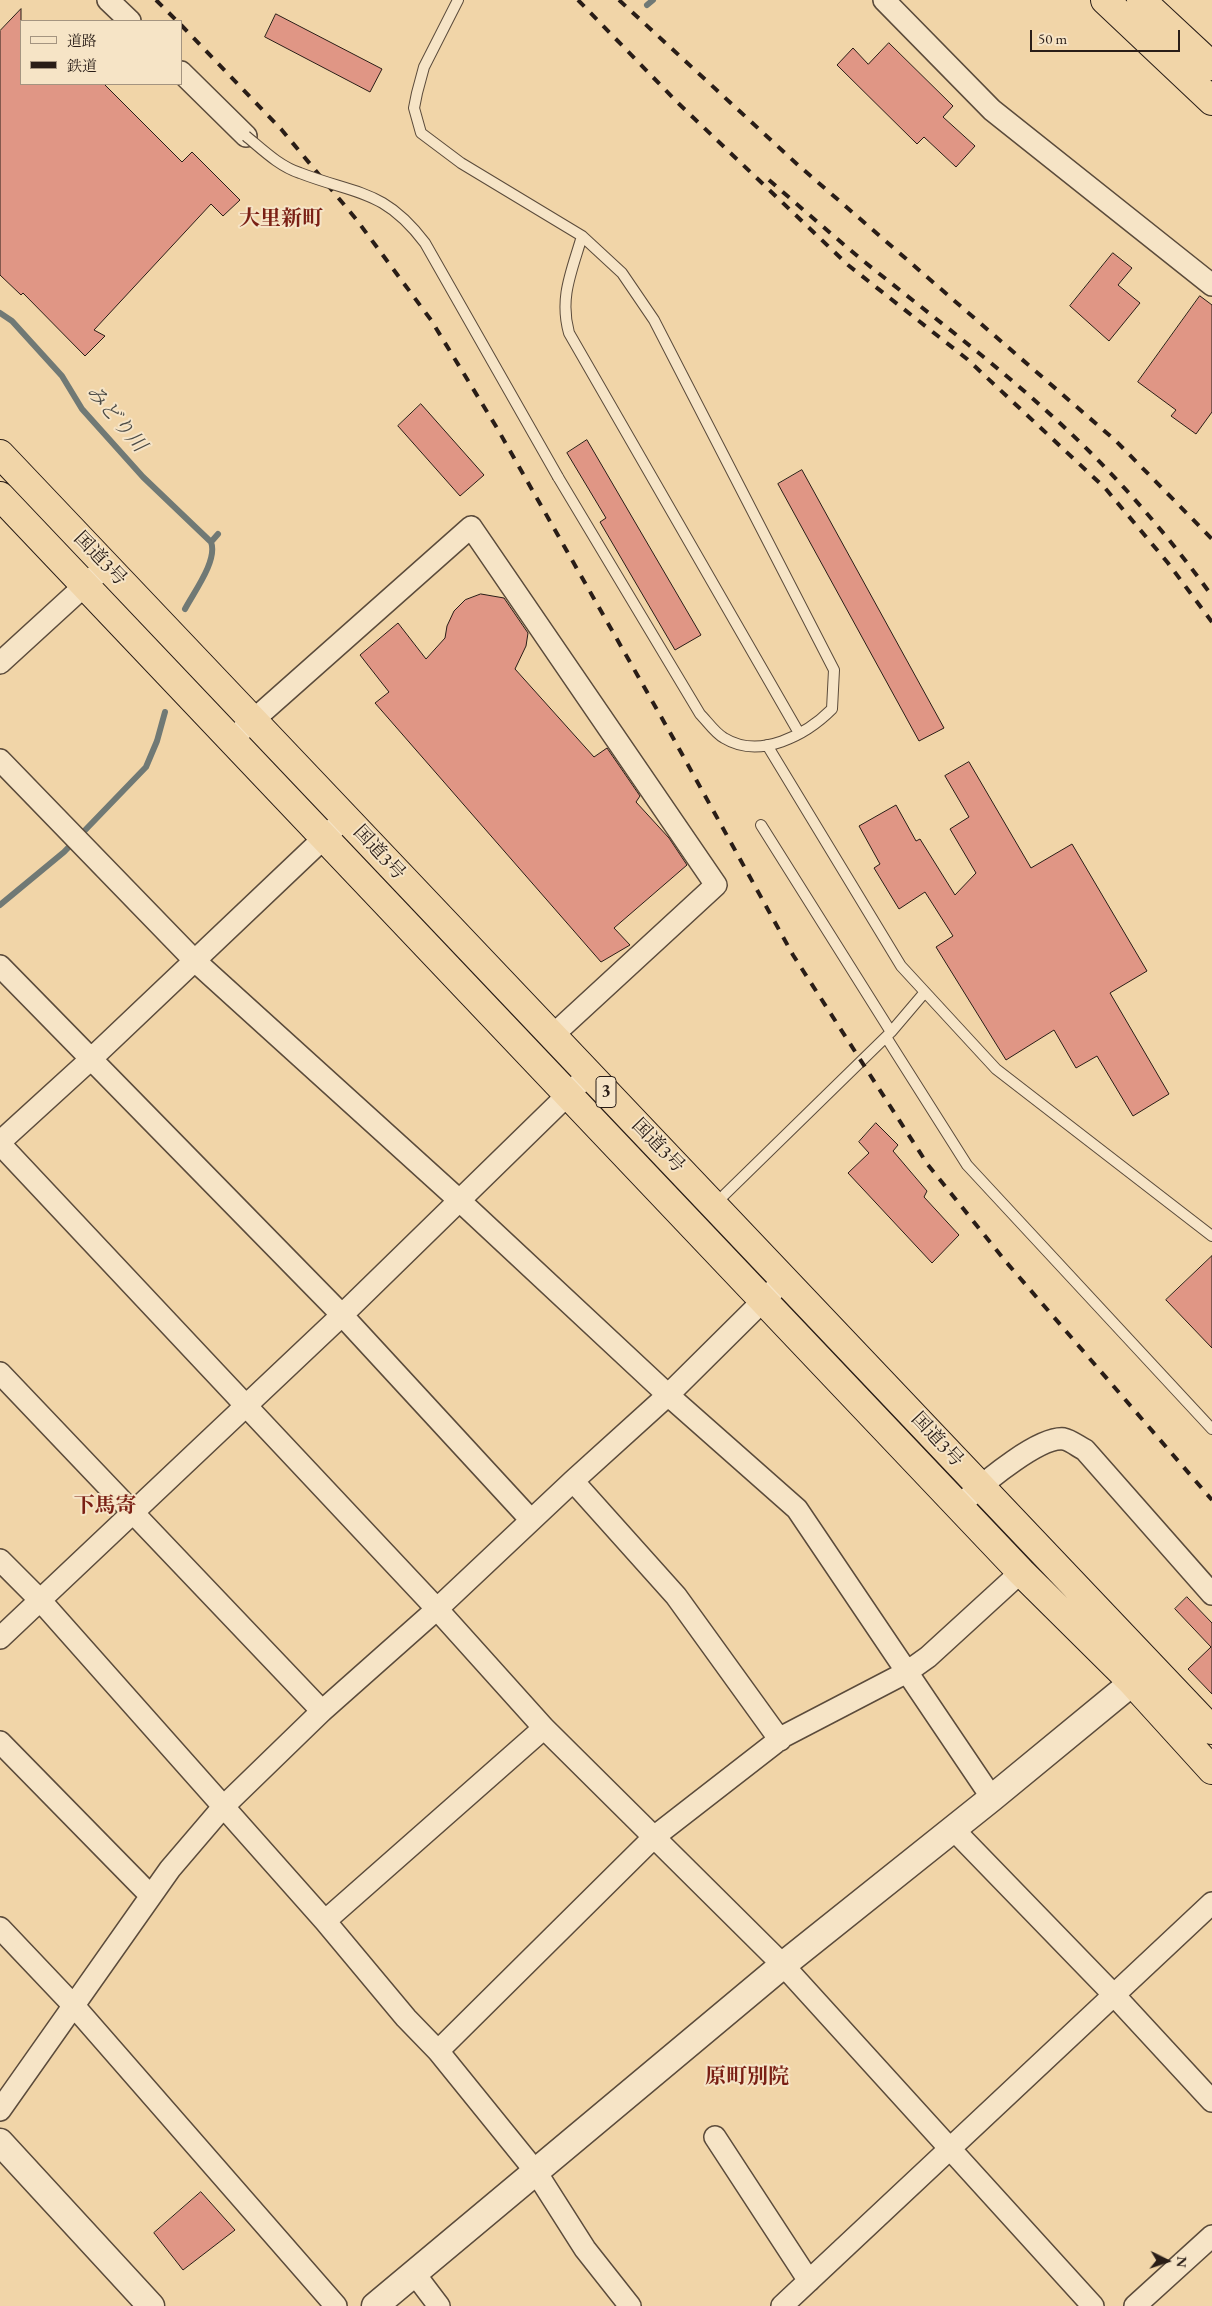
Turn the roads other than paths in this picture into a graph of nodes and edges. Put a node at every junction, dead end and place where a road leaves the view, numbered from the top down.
1 (108, 0) edge
2 (458, 0) edge
3 (884, 0) edge
4 (1105, 0) edge
5 (1141, 0) edge
6 (129, 20) edge
7 (1212, 66) edge
8 (182, 73) edge
9 (1212, 101) edge
10 (246, 136) joint
11 (582, 236) junction
12 (1212, 285) edge
13 (0, 454) edge
14 (0, 496) edge
15 (106, 566) junction
16 (85, 587) junction
17 (0, 663) edge
18 (254, 720) junction
19 (799, 733) junction
20 (232, 739) junction
21 (767, 745) junction
22 (0, 760) edge
23 (346, 817) junction
24 (761, 825) dead end
25 (324, 837) junction
26 (194, 960) junction
27 (0, 966) edge
28 (925, 992) junction
29 (888, 1034) junction
30 (552, 1036) junction
31 (91, 1059) junction
32 (589, 1074) junction
33 (568, 1094) junction
34 (0, 1143) edge
35 (460, 1201) junction
36 (715, 1205) junction
37 (1212, 1236) edge
38 (785, 1279) junction
39 (764, 1300) junction
40 (342, 1314) junction
41 (0, 1373) edge
42 (668, 1395) junction
43 (244, 1406) junction
44 (1212, 1429) edge
45 (573, 1481) junction
46 (981, 1486) junction
47 (960, 1506) junction
48 (132, 1511) junction
49 (531, 1520) junction
50 (0, 1560) edge
51 (1021, 1572) junction
52 (1212, 1594) edge
53 (40, 1600) junction
54 (436, 1609) junction
55 (0, 1638) edge
56 (907, 1672) junction
57 (1141, 1675) junction
58 (322, 1711) junction
59 (544, 1728) junction
60 (1212, 1730) edge
61 (780, 1740) junction
62 (0, 1742) edge
63 (1212, 1770) edge
64 (992, 1798) junction
65 (223, 1807) junction
66 (954, 1830) junction
67 (654, 1837) junction
68 (151, 1896) junction
69 (1212, 1903) edge
70 (325, 1921) junction
71 (0, 1928) edge
72 (784, 1965) junction
73 (1114, 1995) junction
74 (74, 2006) junction
75 (438, 2051) junction
76 (1212, 2101) edge
77 (0, 2110) edge
78 (715, 2137) dead end
79 (0, 2142) edge
80 (951, 2149) junction
81 (536, 2172) junction
82 (1212, 2236) edge
83 (414, 2273) junction
84 (809, 2281) junction
85 (151, 2306) edge
86 (336, 2306) edge
87 (375, 2306) edge
88 (438, 2306) edge
89 (630, 2306) edge
90 (782, 2306) edge
91 (1094, 2306) edge
92 (1135, 2306) edge

1 - 6 street
2 - 11 lane
3 - 12 street
4 - 9 highway
5 - 7 highway
8 - 10 street
10 - 21 lane, bridge
11 - 19 lane
11 - 19 lane
13 - 15 highway, 国道3号 / 3
14 - 16 highway, 国道3号 / 3
15 - 16 street
15 - 18 highway, 国道3号 / 3
16 - 17 street
16 - 20 highway, 国道3号 / 3
18 - 20 street
18 - 23 highway, 国道3号 / 3
18 - 30 street
19 - 21 lane
20 - 25 highway, 国道3号 / 3
21 - 28 lane
22 - 26 street
23 - 25 street
23 - 30 highway, 国道3号 / 3
24 - 29 lane
25 - 26 street
25 - 33 highway, 国道3号 / 3
26 - 31 street
26 - 35 street
27 - 31 street
28 - 29 lane
28 - 37 lane
29 - 36 lane
29 - 44 lane
30 - 32 highway, 国道3号 / 3
31 - 34 street
31 - 40 street
32 - 33 street
32 - 36 highway, 国道3号 / 3
33 - 35 street
33 - 39 highway, 国道3号 / 3
34 - 43 street
35 - 40 street
35 - 42 street
36 - 38 highway, 国道3号 / 3
38 - 39 street
38 - 46 highway, 国道3号 / 3
39 - 42 street
39 - 47 highway, 国道3号 / 3
40 - 43 street
40 - 49 street
41 - 48 street
42 - 45 street
42 - 56 street
43 - 48 street
43 - 54 street
45 - 49 street
45 - 61 street
46 - 47 street
46 - 52 street
46 - 57 highway, 国道3号 / 3
47 - 51 highway, 国道3号 / 3
48 - 53 street
48 - 58 street
49 - 54 street
50 - 53 street
51 - 56 street
51 - 57 highway, 国道3号 / 3
53 - 55 street
53 - 65 street
54 - 58 street
54 - 59 street
56 - 61 street
56 - 64 street
57 - 60 highway, 国道3号 / 3
57 - 63 highway, 国道3号 / 3
57 - 64 street
58 - 65 street
59 - 67 street
59 - 70 street
61 - 67 street
62 - 68 street
64 - 66 street
65 - 68 street
65 - 70 street
66 - 72 street
66 - 73 street
67 - 72 street
67 - 75 street
68 - 74 street
69 - 73 street
70 - 75 street
71 - 74 street
72 - 80 street
72 - 81 street
73 - 76 street
73 - 80 street
74 - 77 street
74 - 86 street
75 - 81 street
78 - 84 street
79 - 85 street
80 - 84 street
80 - 91 street
81 - 83 street
81 - 89 street
82 - 92 street
83 - 87 street
83 - 88 street
84 - 90 street

